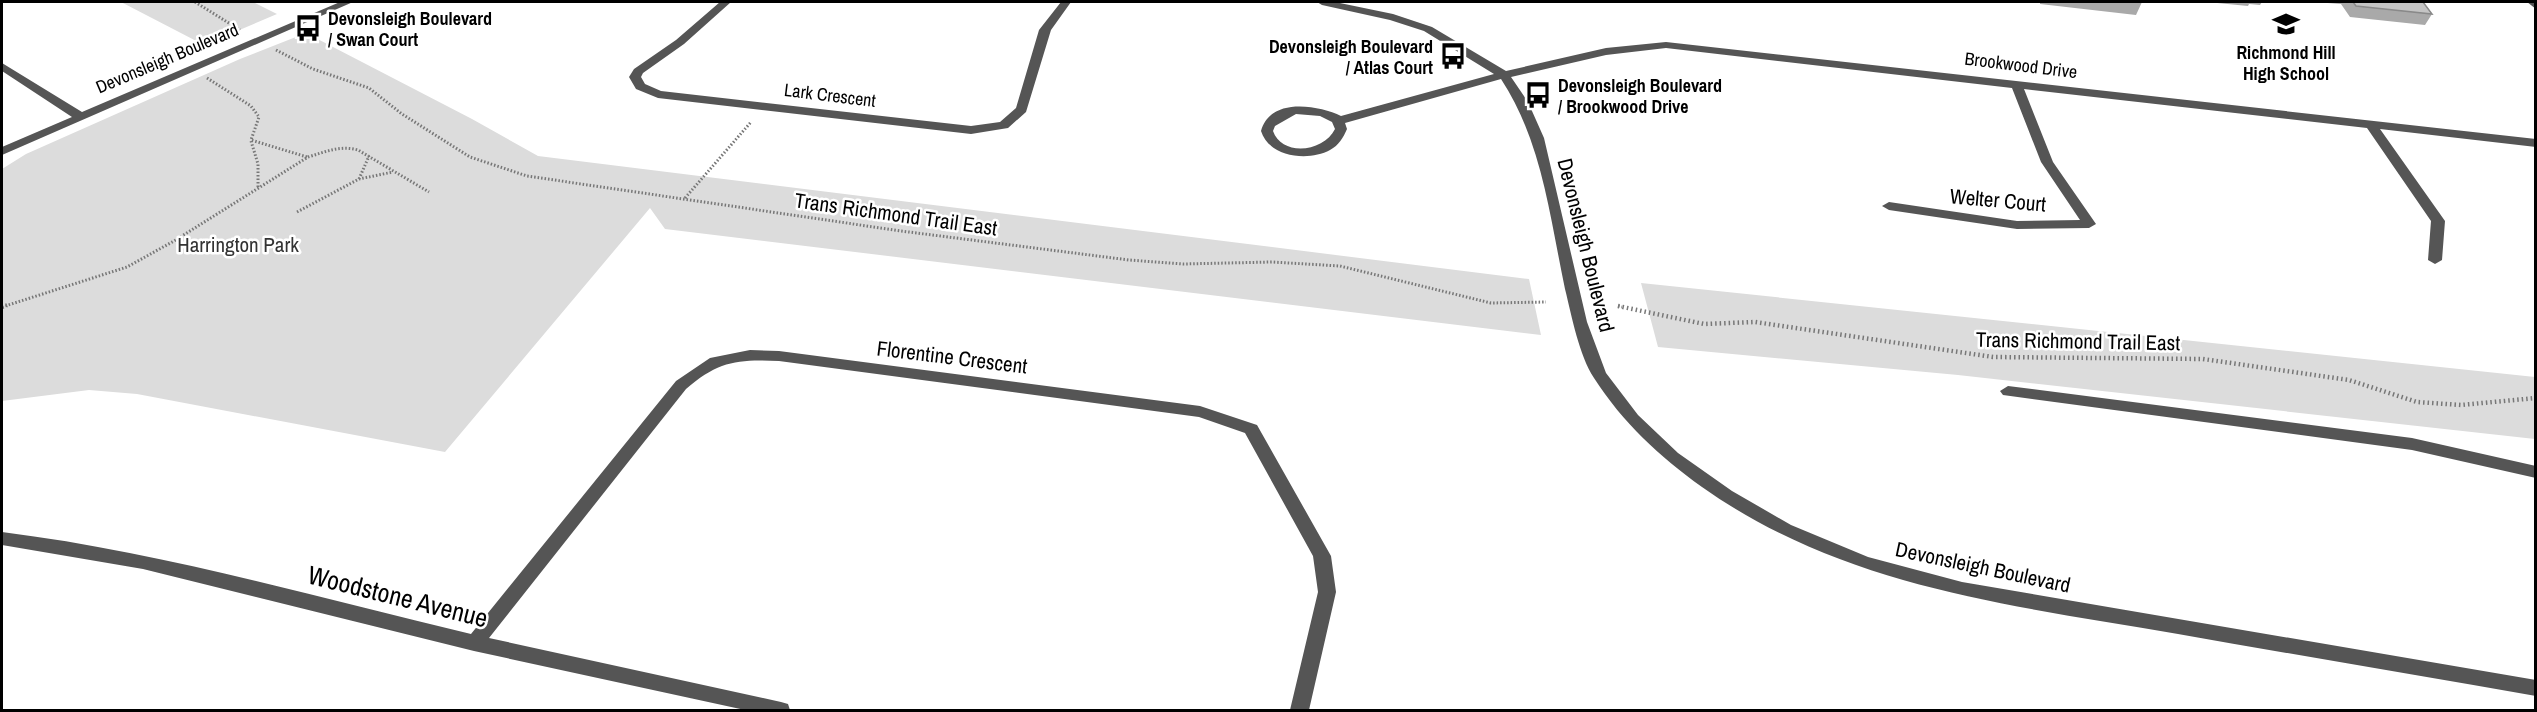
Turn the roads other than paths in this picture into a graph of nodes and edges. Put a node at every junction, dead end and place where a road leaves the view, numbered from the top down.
1 (348, 2) edge
2 (726, 2) edge
3 (1066, 2) edge
4 (1322, 2) edge
5 (2532, 2) edge
6 (2535, 6) edge
7 (2, 66) edge
8 (1504, 75) junction
9 (2016, 83) junction
10 (79, 116) junction
11 (1338, 121) junction
12 (2371, 125) junction
13 (2535, 143) edge
14 (2, 151) edge
15 (1889, 206) dead end
16 (2435, 260) dead end
17 (2008, 390) dead end
18 (2535, 472) edge
19 (2, 539) edge
20 (474, 643) junction
21 (2535, 688) edge
22 (782, 711) edge
23 (1300, 711) edge

1 - 10 street, Devonsleigh Boulevard
2 - 3 street, Lark Crescent
4 - 8 street, Devonsleigh Boulevard
5 - 6 street
7 - 10 street
8 - 9 street, Brookwood Drive
8 - 11 street, Brookwood Drive
8 - 21 street, Devonsleigh Boulevard
9 - 12 street, Brookwood Drive
9 - 15 street, Welter Court
10 - 14 street, Devonsleigh Boulevard
11 - 11 street
12 - 13 street, Brookwood Drive
12 - 16 street
17 - 18 street
19 - 20 street, Woodstone Avenue
20 - 22 street, Woodstone Avenue
20 - 23 street, Florentine Crescent

